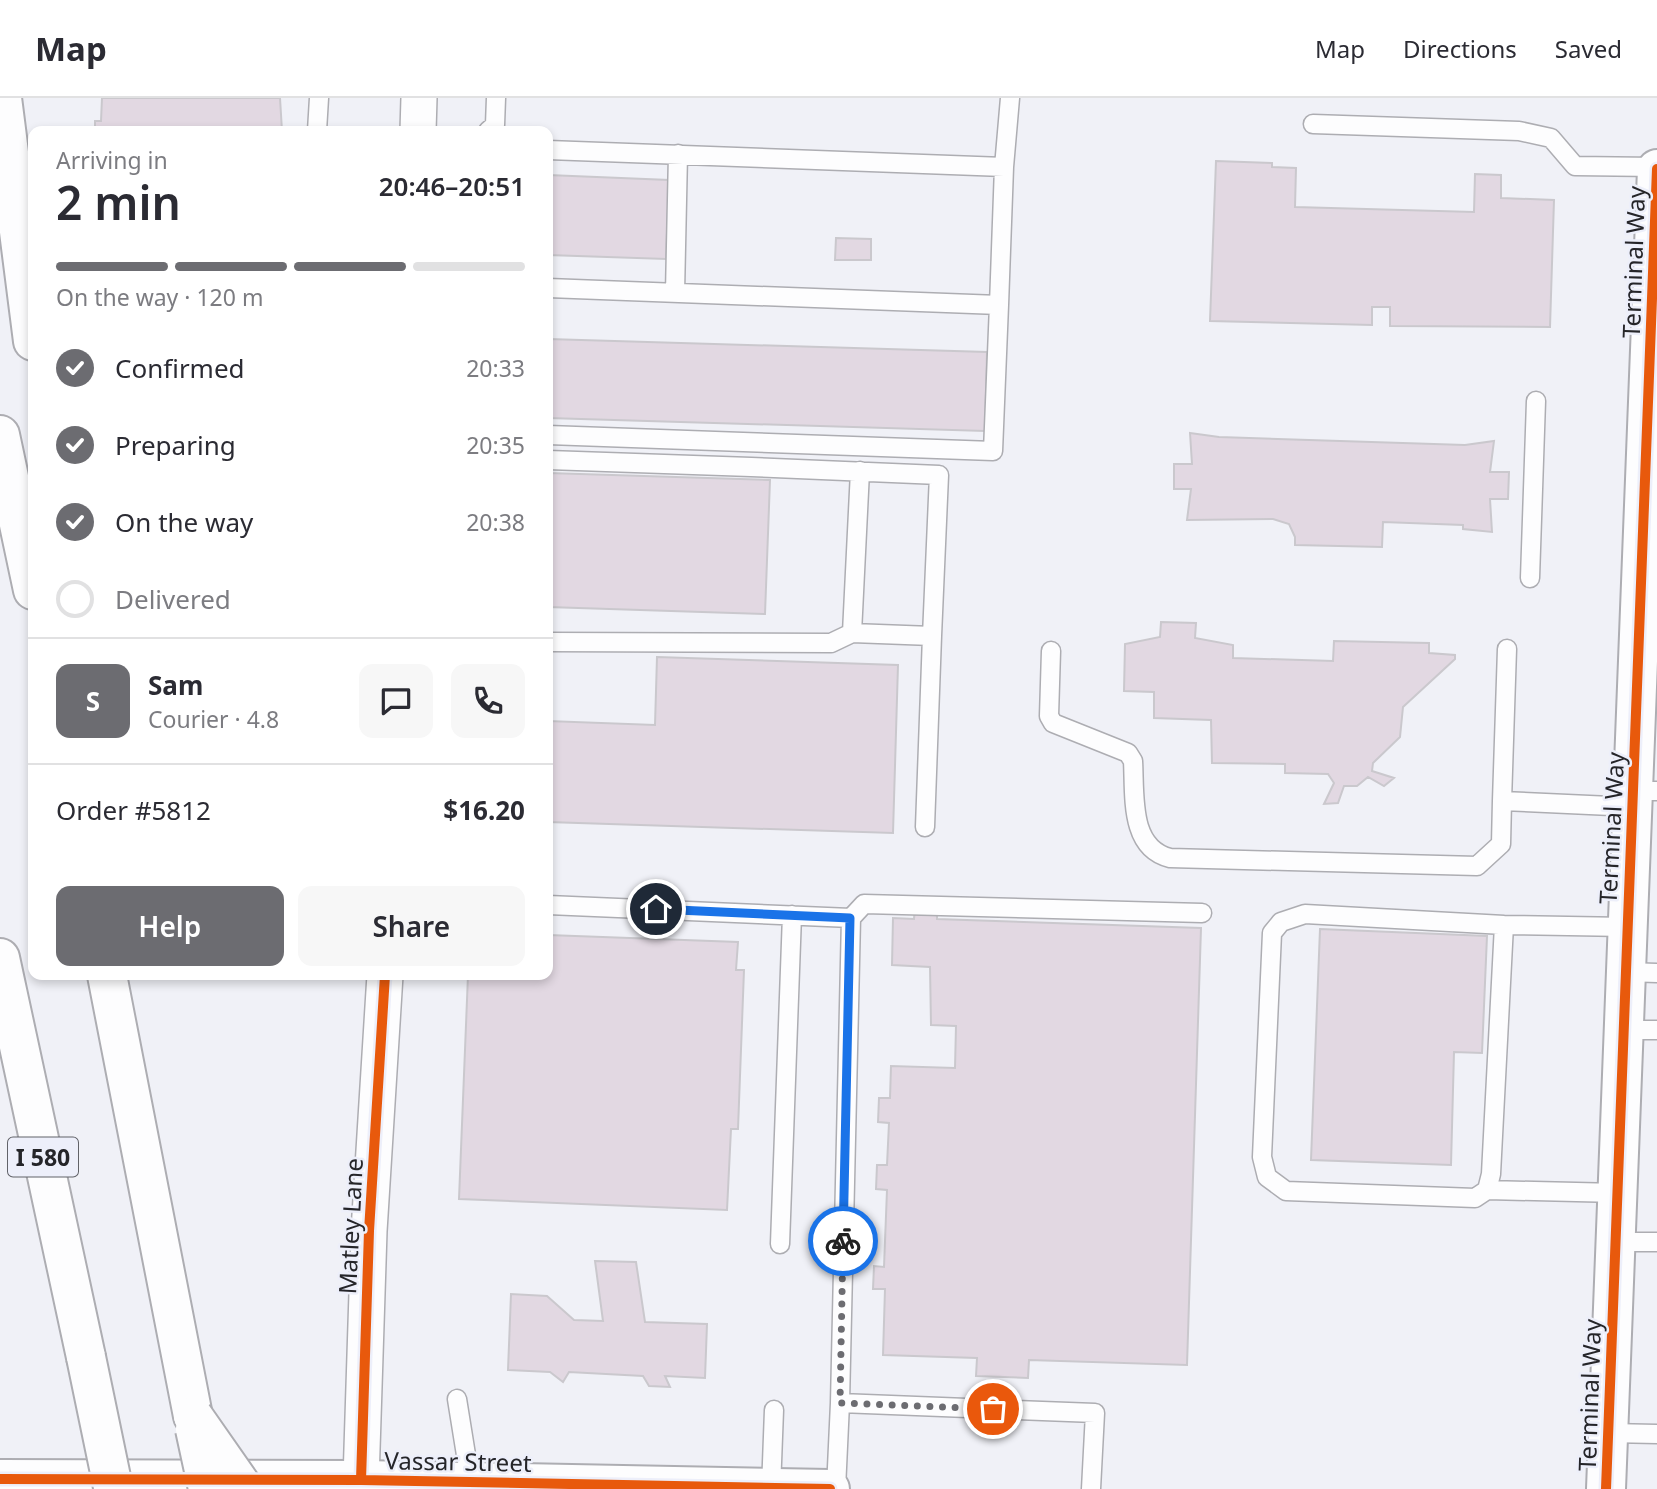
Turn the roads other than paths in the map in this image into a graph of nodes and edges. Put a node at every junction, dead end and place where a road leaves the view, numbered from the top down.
1 (2, 98) edge
2 (318, 98) edge
3 (419, 98) edge
4 (496, 98) edge
5 (1010, 98) edge
6 (1313, 124) dead end
7 (317, 126) edge
8 (418, 126) edge
9 (494, 126) edge
10 (553, 150) edge
11 (678, 155) junction
12 (1004, 167) junction
13 (1657, 168) edge
14 (1656, 223) edge
15 (553, 288) edge
16 (675, 293) junction
17 (28, 302) edge
18 (999, 305) junction
19 (1536, 401) dead end
20 (0, 435) edge
21 (553, 435) edge
22 (1652, 447) edge
23 (553, 460) edge
24 (860, 471) junction
25 (1650, 527) edge
26 (28, 567) edge
27 (1530, 578) dead end
28 (852, 633) junction
29 (932, 636) junction
30 (553, 642) edge
31 (1507, 649) dead end
32 (1051, 651) dead end
33 (1647, 670) edge
34 (1642, 797) edge
35 (1502, 801) junction
36 (925, 827) dead end
37 (553, 905) edge
38 (1202, 913) dead end
39 (792, 915) junction
40 (850, 918) junction
41 (1504, 925) junction
42 (1628, 927) junction
43 (0, 958) edge
44 (1642, 973) edge
45 (108, 980) edge
46 (385, 980) edge
47 (1641, 1030) edge
48 (1487, 1190) junction
49 (1618, 1193) junction
50 (1616, 1242) junction
51 (1657, 1242) edge
52 (780, 1244) dead end
53 (457, 1399) dead end
54 (840, 1403) junction
55 (774, 1410) dead end
56 (192, 1416) junction
57 (1609, 1433) junction
58 (1657, 1434) edge
59 (0, 1479) edge
60 (361, 1480) junction
61 (471, 1485) edge
62 (771, 1488) edge
63 (113, 1489) edge
64 (208, 1489) edge
65 (244, 1489) edge
66 (830, 1489) edge
67 (836, 1489) edge
68 (1091, 1489) edge
69 (1606, 1489) edge

1 - 17 main road
2 - 7 lane
3 - 8 street
4 - 9 lane
5 - 12 lane
6 - 13 lane
10 - 11 lane
11 - 12 lane
11 - 16 lane
12 - 18 lane
13 - 14 main road, Terminal Way
14 - 22 main road, Terminal Way
15 - 16 lane
16 - 18 lane
18 - 21 lane
19 - 27 lane
20 - 26 main road
22 - 25 main road, Terminal Way
23 - 24 lane
24 - 28 lane
24 - 29 lane
25 - 33 main road, Terminal Way
28 - 29 lane
28 - 30 lane
29 - 36 lane
31 - 35 lane
32 - 35 lane
33 - 34 main road, Terminal Way
34 - 35 lane
34 - 42 main road, Terminal Way
37 - 39 lane
38 - 40 lane
39 - 40 lane
39 - 52 lane
40 - 54 lane
41 - 42 lane
41 - 48 lane
41 - 48 lane
42 - 44 main road, Terminal Way
43 - 63 main road, I 580, bridge
44 - 47 main road, Terminal Way
45 - 56 main road
46 - 60 street, Matley Lane
47 - 49 main road, Terminal Way
48 - 49 lane
49 - 50 main road, Terminal Way
50 - 51 lane
50 - 57 main road, Terminal Way
53 - 61 lane
54 - 67 lane
54 - 68 lane
55 - 62 lane
56 - 64 main road, bridge
56 - 65 main road, bridge
57 - 58 lane
57 - 69 main road, Terminal Way
59 - 60 main road, Vassar Street
60 - 61 main road, Vassar Street
61 - 62 main road, Vassar Street
62 - 66 main road, Vassar Street

